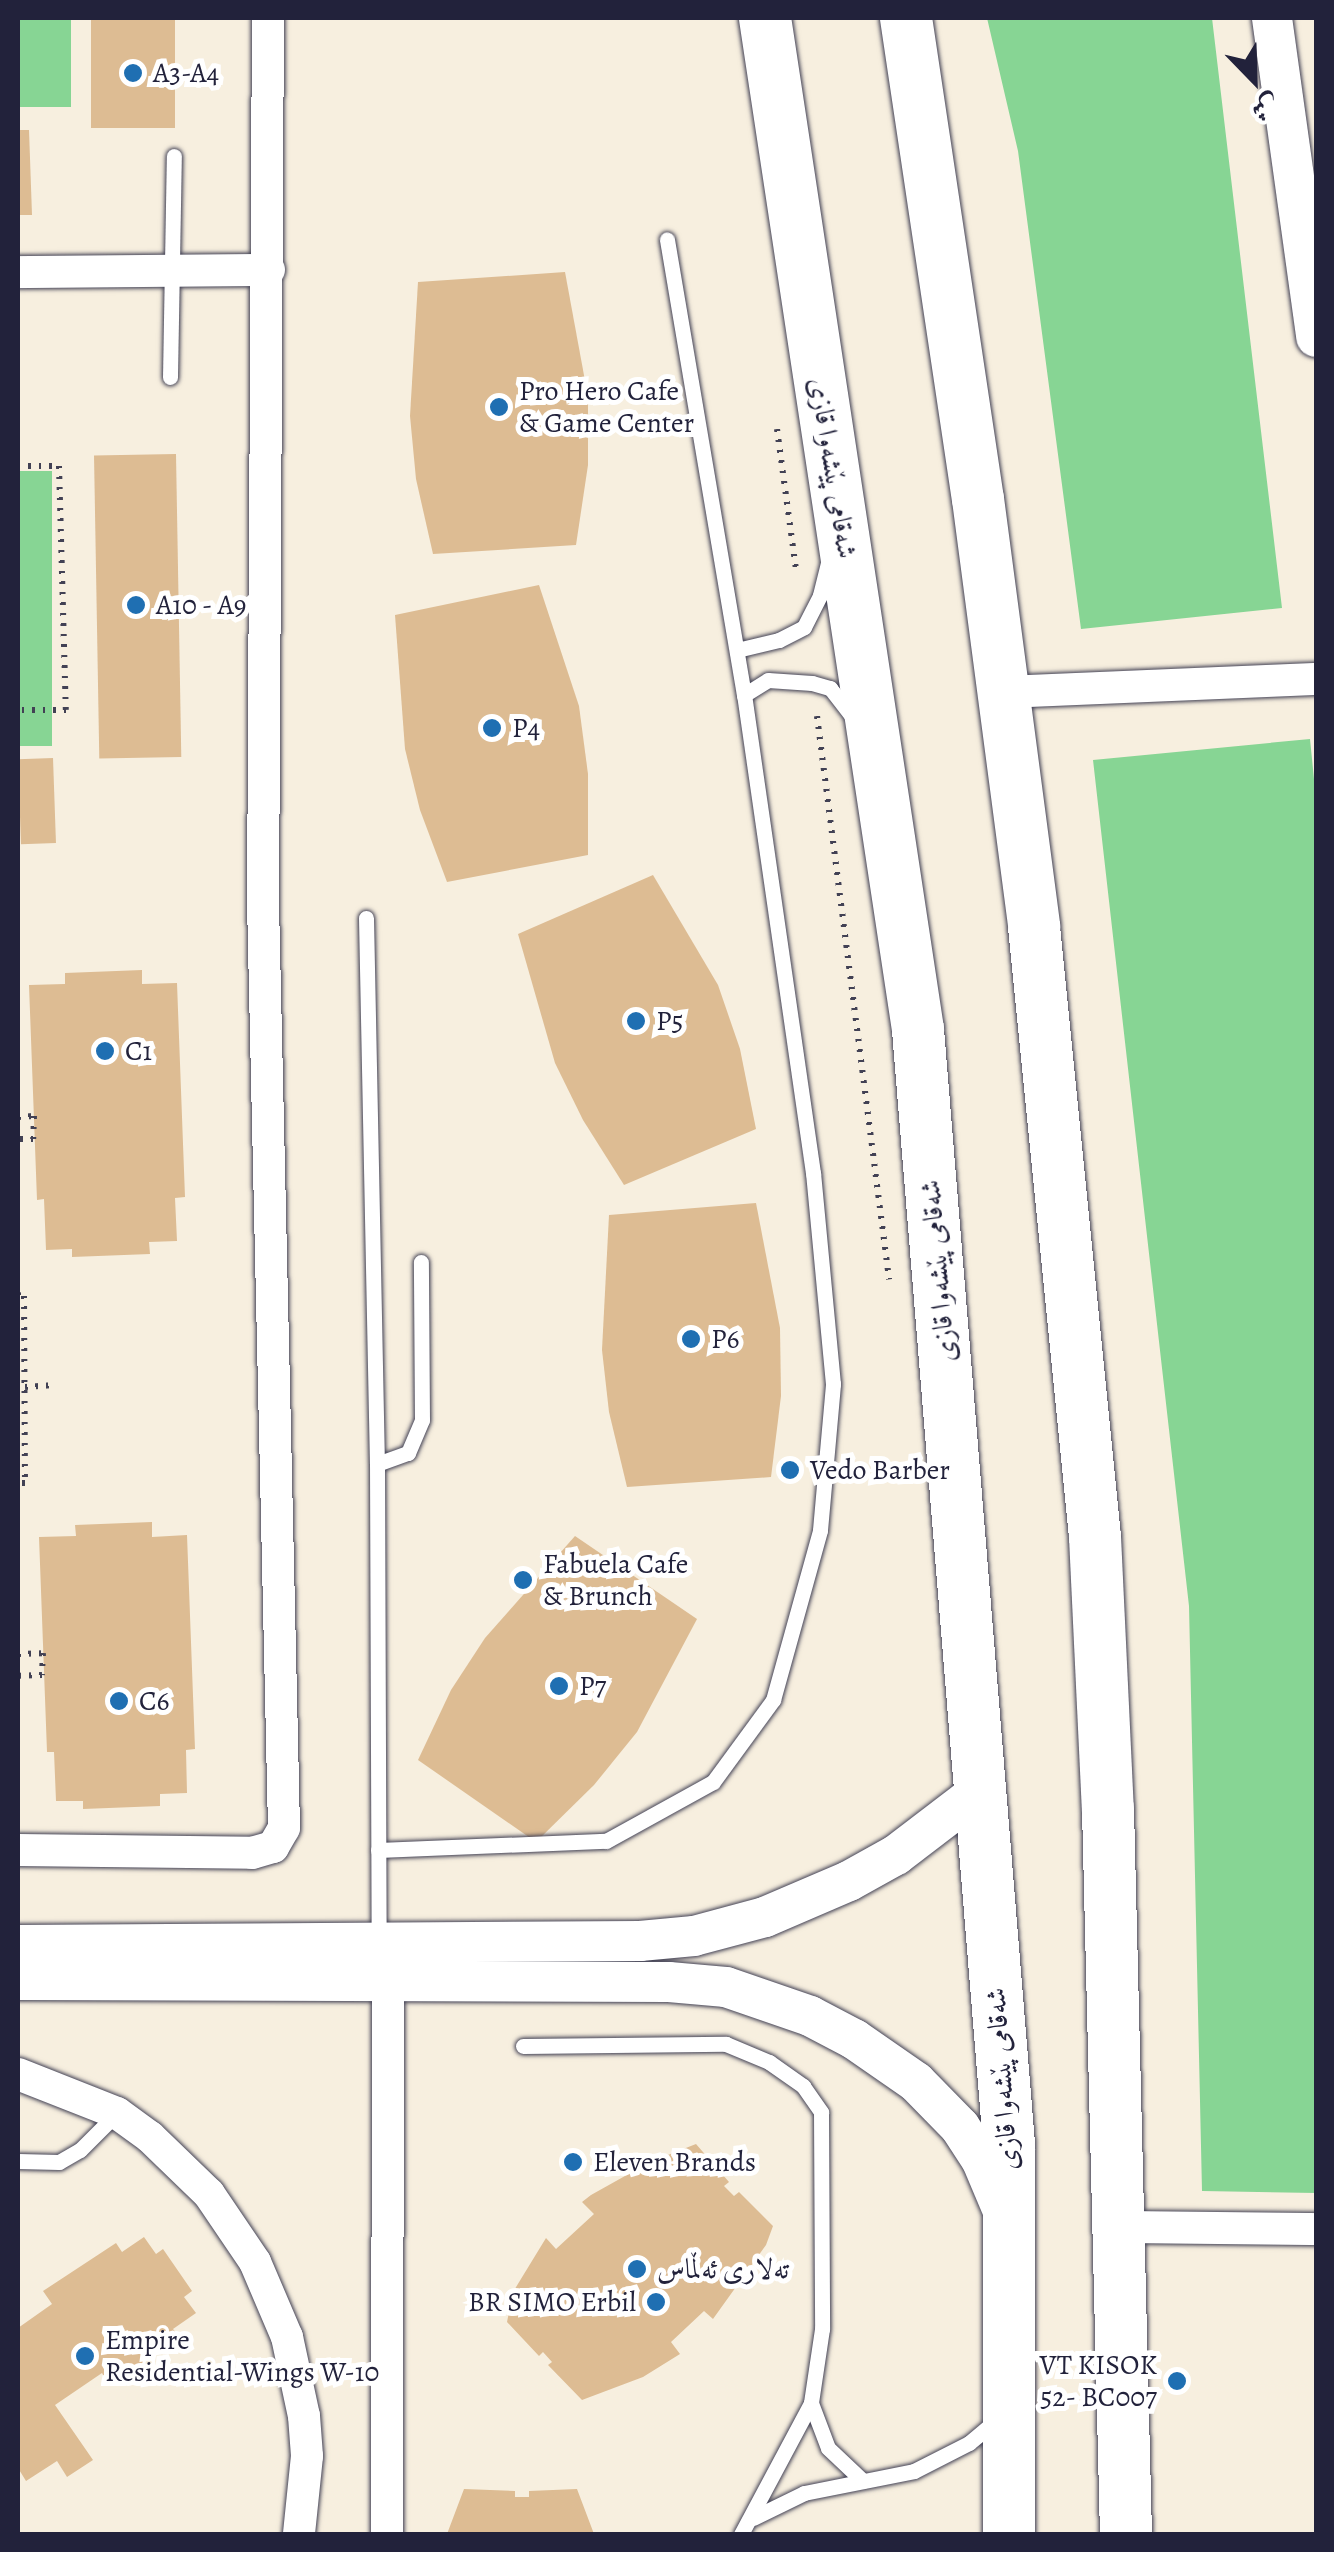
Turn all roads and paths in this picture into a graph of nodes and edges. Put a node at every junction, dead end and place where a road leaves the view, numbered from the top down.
1 (268, 18) edge
2 (765, 18) edge
3 (906, 18) edge
4 (1272, 18) edge
5 (174, 156) dead end
6 (667, 239) dead end
7 (171, 270) junction
8 (269, 270) junction
9 (18, 272) edge
10 (1316, 337) edge
11 (170, 377) dead end
12 (776, 419) dead end
13 (18, 466) edge
14 (836, 492) junction
15 (804, 627) junction
16 (736, 650) junction
17 (1316, 679) edge
18 (812, 683) junction
19 (1003, 692) junction
20 (744, 695) junction
21 (18, 710) edge
22 (878, 766) junction
23 (366, 918) dead end
24 (18, 1116) edge
25 (18, 1139) edge
26 (420, 1262) dead end
27 (889, 1286) dead end
28 (18, 1294) edge
29 (51, 1385) dead end
30 (24, 1387) junction
31 (376, 1464) junction
32 (18, 1483) edge
33 (18, 1654) edge
34 (18, 1676) edge
35 (981, 1790) junction
36 (18, 1850) edge
37 (378, 1850) junction
38 (379, 1926) dead end
39 (694, 1936) junction
40 (18, 1945) edge
41 (388, 1979) junction
42 (18, 1980) edge
43 (698, 1984) junction
44 (523, 2046) dead end
45 (18, 2074) edge
46 (117, 2112) junction
47 (18, 2161) edge
48 (1119, 2227) junction
49 (1009, 2229) junction
50 (1316, 2229) edge
51 (811, 2403) junction
52 (1009, 2406) junction
53 (863, 2481) junction
54 (745, 2527) edge
55 (299, 2534) edge
56 (387, 2534) edge
57 (1009, 2534) edge
58 (1126, 2534) edge

1 - 8 street
2 - 14 highway, شەقامی پێشەوا قازی
3 - 19 highway
4 - 10 street
5 - 7 lane
6 - 16 lane
7 - 8 street
7 - 9 street
7 - 11 lane
8 - 36 street
12 - 15 path
13 - 21 path
14 - 15 lane
14 - 22 highway, شەقامی پێشەوا قازی
15 - 16 lane
16 - 20 lane
17 - 19 street
18 - 20 lane
18 - 22 lane
18 - 27 path
19 - 48 highway
20 - 37 lane
22 - 35 highway, شەقامی پێشەوا قازی
23 - 31 lane
24 - 25 path
26 - 31 lane
28 - 30 path
29 - 30 path
30 - 32 path
31 - 37 lane
33 - 34 path
35 - 39 street
35 - 49 highway, شەقامی پێشەوا قازی
37 - 38 lane
39 - 40 street
39 - 43 street
41 - 42 street
41 - 43 street
41 - 56 street
43 - 49 street
44 - 51 lane
45 - 46 street
46 - 47 lane
46 - 55 street
48 - 50 street
48 - 58 highway
49 - 52 highway, شەقامی پێشەوا قازی
51 - 53 lane
51 - 54 lane
52 - 53 lane
52 - 57 highway, شەقامی پێشەوا قازی
53 - 54 lane

